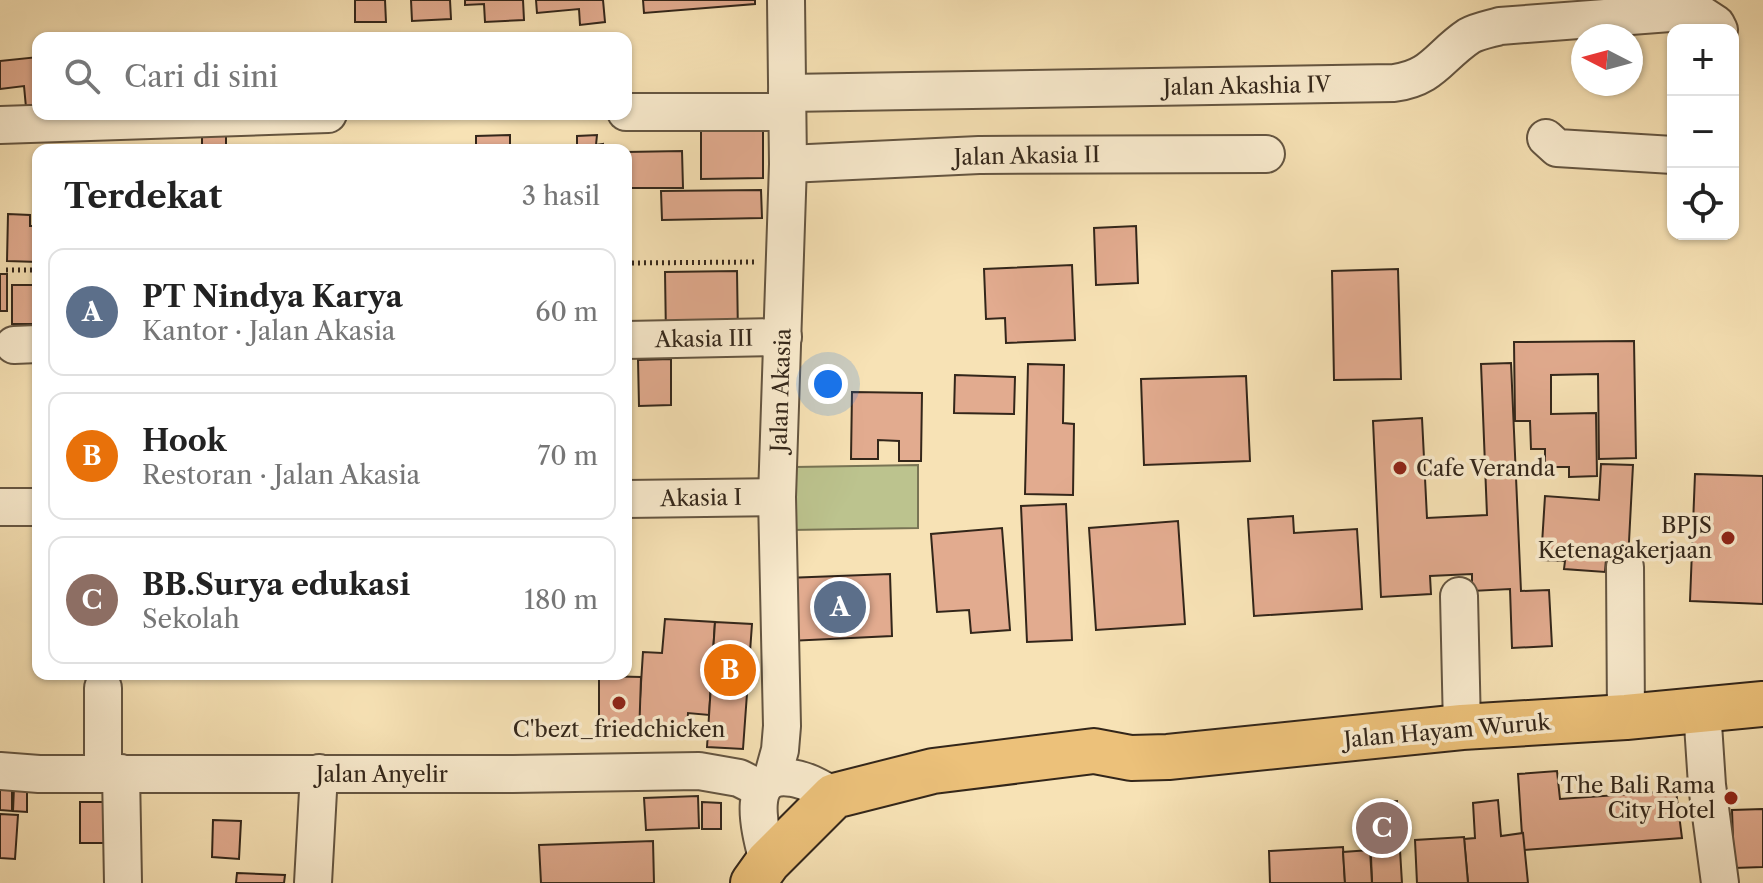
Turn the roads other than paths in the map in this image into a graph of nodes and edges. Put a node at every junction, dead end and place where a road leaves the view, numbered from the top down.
1 (786, 0) edge
2 (1704, 21) edge
3 (787, 102) junction
4 (632, 112) edge
5 (149, 120) edge
6 (0, 125) edge
7 (1546, 138) dead end
8 (1266, 154) dead end
9 (1667, 155) edge
10 (788, 164) junction
11 (783, 337) junction
12 (632, 340) edge
13 (777, 497) junction
14 (632, 499) edge
15 (0, 507) edge
16 (32, 507) edge
17 (1625, 567) dead end
18 (1459, 596) dead end
19 (103, 688) dead end
20 (1763, 704) edge
21 (1702, 709) junction
22 (1626, 717) junction
23 (1462, 727) junction
24 (1131, 758) junction
25 (0, 771) edge
26 (112, 773) junction
27 (319, 773) junction
28 (766, 784) junction
29 (834, 796) junction
30 (764, 876) edge
31 (123, 883) edge
32 (313, 883) edge
33 (1720, 883) edge

1 - 3 street, Jalan Akasia
2 - 3 street, Jalan Akashia IV
3 - 4 street, Jalan Akashia IV
3 - 10 street, Jalan Akasia
5 - 6 street
7 - 9 street
8 - 10 street, Jalan Akasia II
10 - 11 street, Jalan Akasia
11 - 12 street, Akasia III
11 - 13 street, Jalan Akasia
13 - 14 street, Akasia I
13 - 28 street, Jalan Akasia
15 - 16 street
17 - 22 street
18 - 23 street
19 - 26 street
20 - 21 main road, Jalan Hayam Wuruk
21 - 22 main road, Jalan Hayam Wuruk
21 - 33 street
22 - 23 main road, Jalan Hayam Wuruk
23 - 24 main road, Jalan Hayam Wuruk
24 - 29 main road, Jalan Hayam Wuruk
24 - 30 main road, Jalan Hayam Wuruk
25 - 26 street, Jalan Anyelir
26 - 27 street, Jalan Anyelir
26 - 31 street
27 - 28 street, Jalan Anyelir
27 - 32 street
28 - 29 street
28 - 30 street
29 - 30 main road

